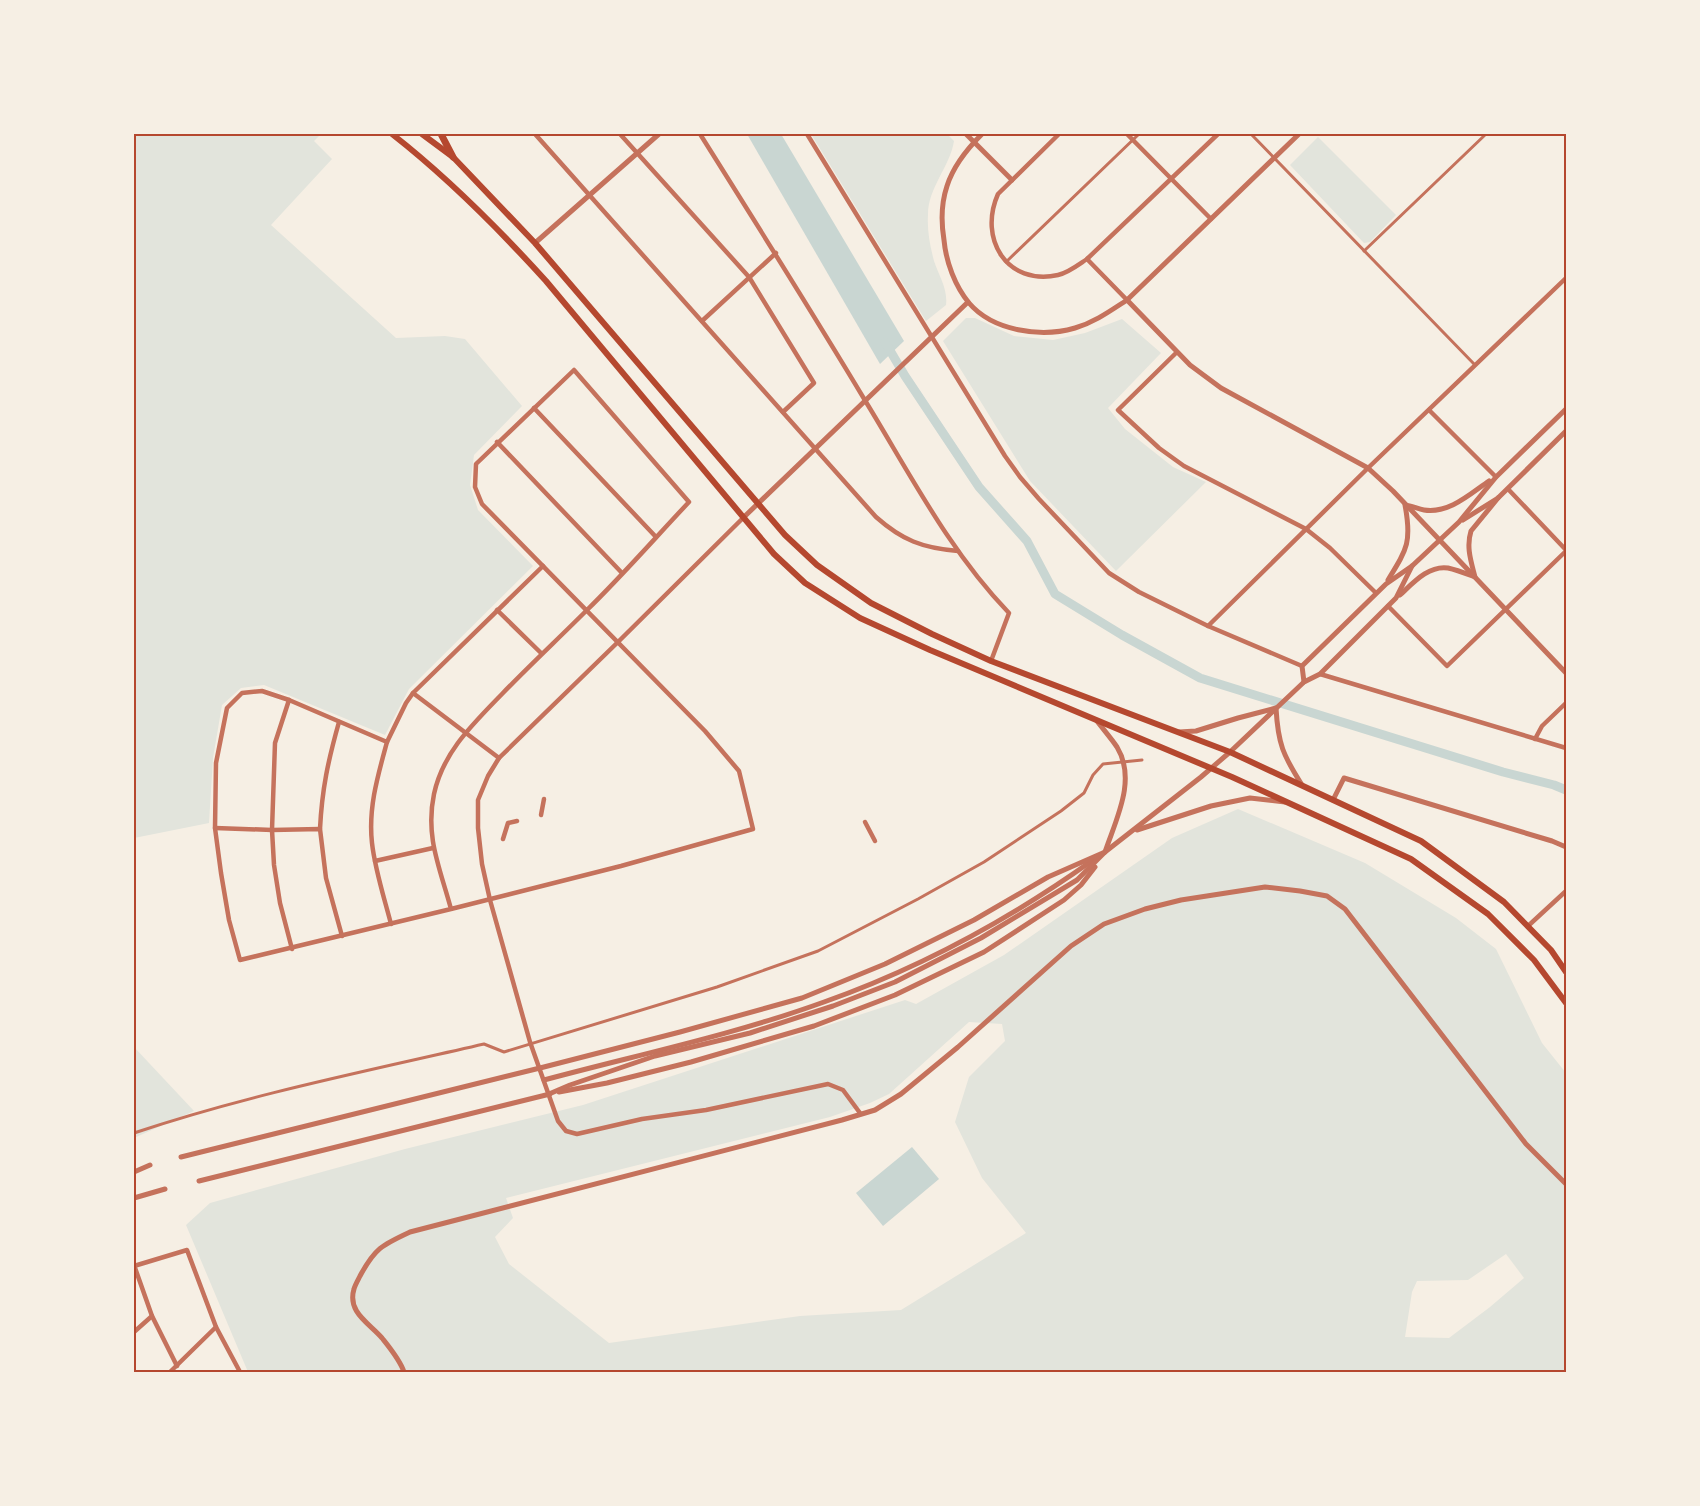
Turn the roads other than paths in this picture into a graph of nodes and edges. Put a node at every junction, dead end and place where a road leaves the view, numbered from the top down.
1 (392, 134) edge
2 (422, 134) edge
3 (441, 134) edge
4 (535, 134) edge
5 (620, 134) edge
6 (659, 134) edge
7 (700, 134) edge
8 (807, 134) edge
9 (966, 134) edge
10 (982, 134) edge
11 (1059, 134) edge
12 (1127, 134) edge
13 (1139, 134) edge
14 (1218, 134) edge
15 (1251, 134) edge
16 (1299, 134) edge
17 (1486, 134) edge
18 (1133, 139) junction
19 (974, 141) junction
20 (637, 153) junction
21 (453, 157) junction
22 (1274, 158) junction
23 (1171, 178) junction
24 (1012, 180) junction
25 (590, 195) junction
26 (1211, 219) junction
27 (536, 243) junction
28 (1364, 251) junction
29 (776, 253) junction
30 (1087, 259) junction
31 (1006, 261) junction
32 (749, 277) junction
33 (1566, 278) edge
34 (1127, 300) junction
35 (968, 302) junction
36 (702, 321) junction
37 (931, 339) junction
38 (1177, 352) junction
39 (1475, 365) junction
40 (866, 402) junction
41 (534, 408) junction
42 (1566, 409) edge
43 (1429, 410) junction
44 (783, 412) junction
45 (1566, 431) edge
46 (497, 442) junction
47 (815, 448) junction
48 (1368, 468) junction
49 (1496, 477) junction
50 (1508, 489) junction
51 (1498, 498) junction
52 (758, 503) junction
53 (1406, 505) junction
54 (744, 517) junction
55 (1459, 522) junction
56 (1306, 529) junction
57 (656, 537) junction
58 (1439, 541) junction
59 (957, 550) junction
60 (1566, 551) edge
61 (543, 566) junction
62 (1412, 566) junction
63 (622, 573) junction
64 (1475, 577) junction
65 (1386, 584) junction
66 (1376, 593) junction
67 (1396, 598) junction
68 (1388, 606) junction
69 (497, 610) junction
70 (587, 610) junction
71 (1507, 610) junction
72 (1208, 626) junction
73 (618, 642) junction
74 (541, 653) junction
75 (991, 661) junction
76 (1302, 666) junction
77 (1566, 673) edge
78 (1320, 674) junction
79 (1304, 682) junction
80 (413, 693) junction
81 (289, 700) junction
82 (1566, 703) edge
83 (1276, 708) junction
84 (1096, 719) junction
85 (339, 722) junction
86 (465, 732) junction
87 (1177, 732) junction
88 (1536, 739) junction
89 (387, 742) junction
90 (1566, 748) edge
91 (1230, 752) junction
92 (499, 758) junction
93 (1142, 760) dead end
94 (1123, 762) junction
95 (1210, 768) junction
96 (1303, 786) junction
97 (544, 799) dead end
98 (1333, 800) junction
99 (1288, 802) junction
100 (541, 815) dead end
101 (517, 821) dead end
102 (865, 822) dead end
103 (215, 828) junction
104 (320, 829) junction
105 (272, 830) junction
106 (1133, 831) junction
107 (503, 839) dead end
108 (875, 841) dead end
109 (1566, 847) edge
110 (433, 848) junction
111 (1105, 852) junction
112 (375, 861) junction
113 (1566, 891) edge
114 (490, 900) junction
115 (451, 909) junction
116 (391, 924) junction
117 (1528, 927) junction
118 (342, 936) junction
119 (292, 949) junction
120 (1566, 972) edge
121 (1566, 1003) edge
122 (530, 1042) junction
123 (540, 1068) junction
124 (544, 1080) junction
125 (549, 1094) junction
126 (860, 1113) junction
127 (134, 1133) edge
128 (181, 1157) dead end
129 (150, 1165) dead end
130 (134, 1172) edge
131 (199, 1181) dead end
132 (1566, 1184) edge
133 (165, 1190) dead end
134 (134, 1198) edge
135 (134, 1265) edge
136 (152, 1316) junction
137 (216, 1327) junction
138 (134, 1332) edge
139 (177, 1366) junction
140 (170, 1372) edge
141 (240, 1372) edge
142 (404, 1372) edge

1 - 54 main road
2 - 21 main road
3 - 21 main road
4 - 25 street
5 - 20 street
6 - 20 street
7 - 29 street
8 - 37 street
9 - 19 street
10 - 19 street
11 - 24 street
12 - 18 street
13 - 18 street
14 - 23 street
15 - 22 street
16 - 22 street
17 - 28 street
18 - 23 street
18 - 31 street
19 - 24 street
19 - 35 street
20 - 25 street
20 - 32 street
21 - 27 main road
22 - 26 street
22 - 28 street
23 - 26 street
23 - 30 street
24 - 31 street
25 - 27 street
25 - 36 street
26 - 34 street
27 - 52 main road
28 - 39 street
29 - 32 street
29 - 40 street
30 - 31 street
30 - 34 street
32 - 36 street
32 - 44 street
33 - 39 street
34 - 35 street
34 - 38 street
35 - 37 street
36 - 44 street
37 - 40 street
37 - 72 street
38 - 48 street
38 - 56 street
39 - 43 street
40 - 47 street
40 - 59 street
41 - 46 street
41 - 57 street
41 - 57 street
42 - 49 street
43 - 48 street
43 - 49 street
44 - 47 street
45 - 50 street
46 - 61 street
46 - 63 street
47 - 52 street
47 - 59 street
48 - 53 street
48 - 56 street
49 - 53 street
49 - 55 street
50 - 51 street
50 - 60 street
51 - 55 street
51 - 64 street
52 - 54 street
52 - 75 main road
53 - 58 street
53 - 65 street
54 - 73 street
54 - 84 main road
55 - 58 street
56 - 66 street
56 - 72 street
57 - 63 street
58 - 62 street
58 - 64 street
59 - 75 street
60 - 71 street
61 - 69 street
61 - 70 street
62 - 65 street
62 - 67 street
63 - 70 street
64 - 67 street
64 - 71 street
65 - 66 street
66 - 76 street
67 - 68 street
68 - 71 street
68 - 78 street
69 - 74 street
69 - 80 street
70 - 73 street
70 - 74 street
71 - 77 street
72 - 76 street
73 - 92 street
73 - 114 street
74 - 86 street
75 - 87 main road
76 - 79 street
78 - 79 street
78 - 88 street
79 - 83 street
80 - 86 street
80 - 89 street
81 - 85 street
81 - 103 street
81 - 105 street
82 - 88 street
83 - 87 street
83 - 91 street
83 - 96 street
84 - 94 street
84 - 95 main road
85 - 89 street
85 - 104 street
86 - 92 street
86 - 110 street
87 - 91 main road
88 - 90 street
89 - 112 street
91 - 95 street
91 - 96 main road
92 - 114 street
93 - 94 street
94 - 111 street
94 - 122 street
95 - 99 main road
95 - 106 street
96 - 98 main road
97 - 100 street
98 - 109 street
98 - 117 main road
99 - 106 street
99 - 121 main road
101 - 107 street
102 - 108 street
103 - 105 street
103 - 119 street
104 - 105 street
104 - 118 street
105 - 119 street
106 - 111 street
110 - 112 street
110 - 115 street
111 - 123 street
111 - 124 street
111 - 125 street
111 - 125 street
112 - 116 street
113 - 117 street
114 - 115 street
114 - 122 street
115 - 116 street
116 - 118 street
117 - 120 main road
118 - 119 street
122 - 123 street
122 - 127 street
123 - 124 street
123 - 128 street
124 - 125 street
125 - 126 street
125 - 131 street
126 - 132 street
126 - 142 street
129 - 130 street
133 - 134 street
135 - 136 street
135 - 137 street
136 - 138 street
136 - 139 street
137 - 139 street
137 - 141 street
139 - 140 street

